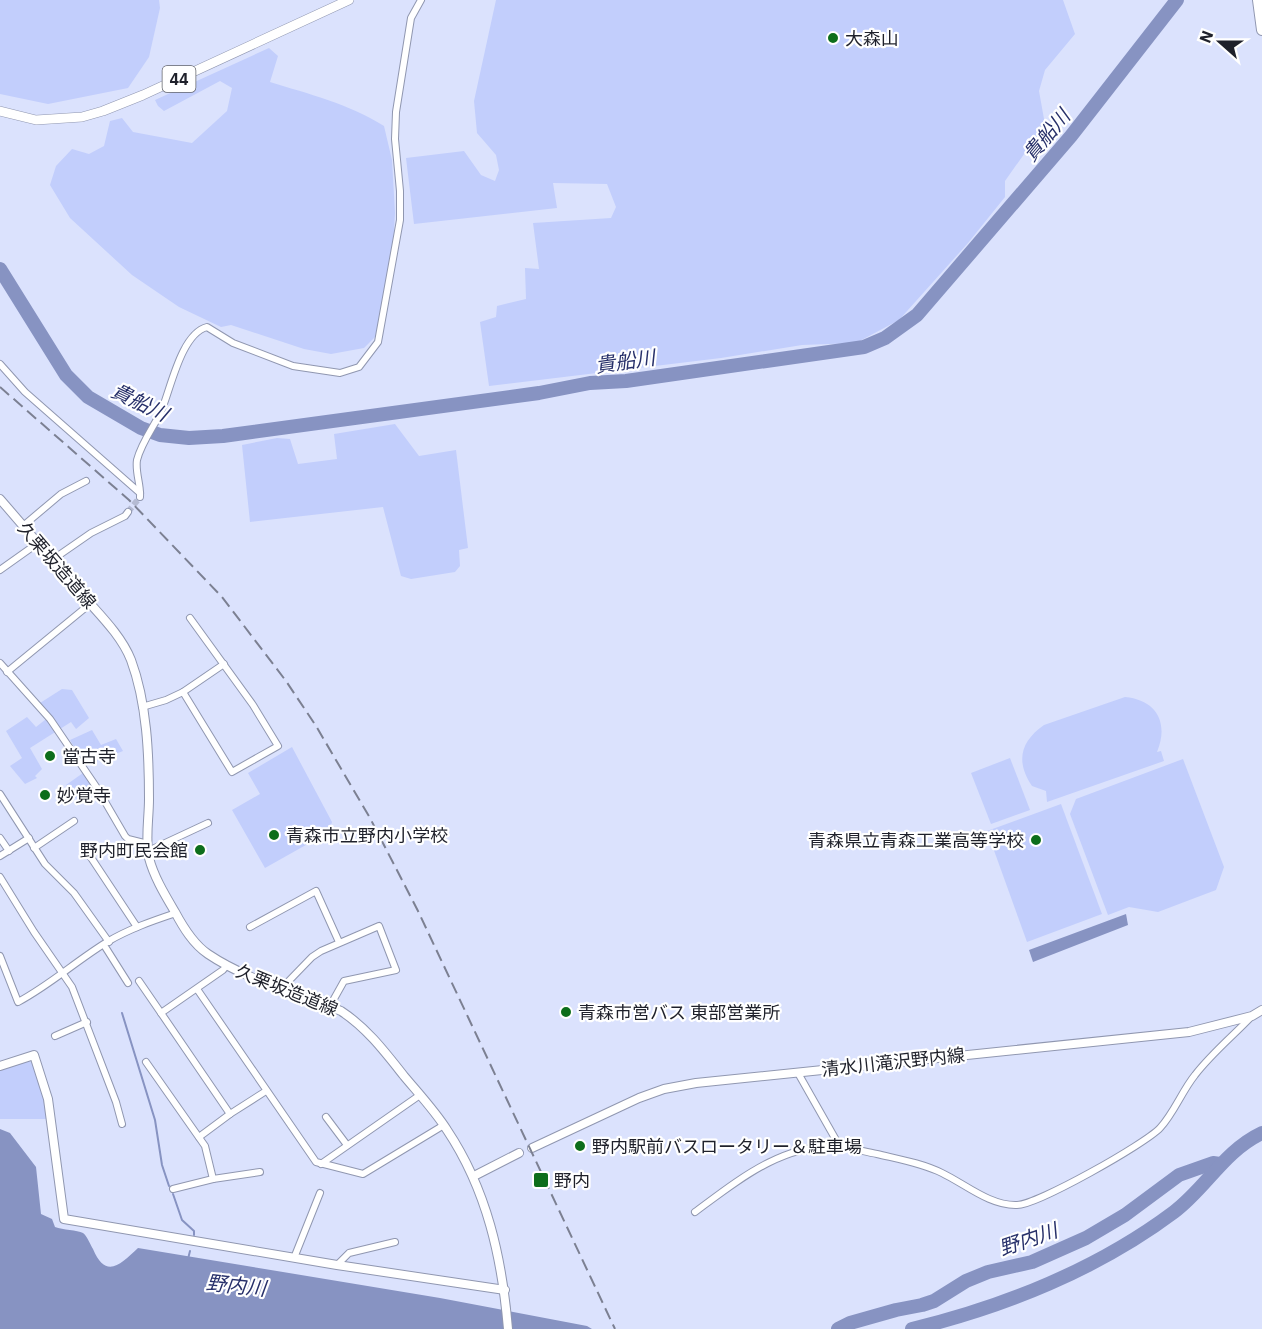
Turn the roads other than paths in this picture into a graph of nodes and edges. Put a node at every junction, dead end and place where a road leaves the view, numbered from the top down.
1 (349, 0) edge
2 (421, 0) edge
3 (1258, 0) edge
4 (1262, 30) edge
5 (0, 111) edge
6 (0, 364) edge
7 (86, 481) dead end
8 (0, 498) edge
9 (128, 512) tunnel mouth
10 (23, 526) junction
11 (38, 543) junction
12 (52, 560) junction
13 (0, 570) edge
14 (90, 604) junction
15 (190, 618) dead end
16 (0, 664) edge
17 (224, 664) junction
18 (8, 672) junction
19 (183, 692) junction
20 (142, 706) junction
21 (0, 794) edge
22 (74, 821) dead end
23 (207, 823) dead end
24 (0, 838) edge
25 (29, 838) junction
26 (34, 848) junction
27 (148, 848) junction
28 (9, 851) junction
29 (0, 856) edge
30 (90, 856) dead end
31 (0, 878) edge
32 (176, 913) junction
33 (137, 927) junction
34 (250, 927) dead end
35 (339, 942) junction
36 (106, 943) junction
37 (0, 956) edge
38 (227, 965) junction
39 (63, 974) junction
40 (140, 981) dead end
41 (128, 983) dead end
42 (196, 989) junction
43 (281, 989) junction
44 (330, 1006) junction
45 (1262, 1010) edge
46 (161, 1013) junction
47 (1252, 1016) junction
48 (87, 1022) junction
49 (55, 1036) dead end
50 (146, 1062) dead end
51 (0, 1066) edge
52 (798, 1073) junction
53 (266, 1091) junction
54 (420, 1095) junction
55 (230, 1114) junction
56 (326, 1117) dead end
57 (122, 1124) dead end
58 (444, 1125) junction
59 (199, 1137) junction
60 (348, 1145) junction
61 (840, 1147) junction
62 (532, 1148) dead end
63 (519, 1153) dead end
64 (321, 1164) junction
65 (260, 1172) dead end
66 (474, 1176) junction
67 (213, 1179) junction
68 (173, 1189) dead end
69 (320, 1192) dead end
70 (695, 1212) dead end
71 (395, 1242) dead end
72 (294, 1258) junction
73 (337, 1265) junction
74 (505, 1290) junction
75 (508, 1329) edge

1 - 5 main road, 44
2 - 6 street
3 - 4 highway
7 - 10 street
8 - 10 main road, 久栗坂造道線
9 - 12 street
10 - 11 main road, 久栗坂造道線
11 - 12 main road, 久栗坂造道線
11 - 13 street
12 - 14 main road, 久栗坂造道線
14 - 18 street
14 - 20 main road, 久栗坂造道線
15 - 17 street
16 - 18 street
17 - 19 street
17 - 19 street
18 - 27 street
19 - 20 street
20 - 27 main road, 久栗坂造道線
21 - 25 street
22 - 26 street
23 - 27 street
24 - 28 street
25 - 26 street
25 - 28 street
26 - 36 street
27 - 32 main road, 久栗坂造道線
28 - 29 street
30 - 33 street
31 - 39 street
32 - 33 street
32 - 38 main road, 久栗坂造道線
33 - 36 street
34 - 35 street
35 - 43 street
35 - 44 street
36 - 39 street
36 - 41 street
37 - 39 street
38 - 42 street
38 - 43 main road, 久栗坂造道線
39 - 48 street
40 - 46 street
42 - 46 street
42 - 53 street
43 - 44 main road, 久栗坂造道線
44 - 54 main road, 久栗坂造道線
45 - 47 main road, 清水川滝沢野内線
46 - 55 street
47 - 52 main road, 清水川滝沢野内線
47 - 61 street
48 - 49 street
48 - 57 street
50 - 59 street
51 - 72 main road
52 - 61 street
52 - 62 main road, 清水川滝沢野内線
53 - 55 street
53 - 64 street
54 - 58 main road, 久栗坂造道線
54 - 60 street
55 - 59 street
56 - 60 street
58 - 64 street
58 - 66 main road, 久栗坂造道線
59 - 67 street
60 - 64 street
61 - 70 street
63 - 66 main road
65 - 67 street
66 - 74 main road, 久栗坂造道線
67 - 68 street
69 - 72 street
71 - 73 street
72 - 73 main road
73 - 74 main road
74 - 75 main road, 久栗坂造道線

